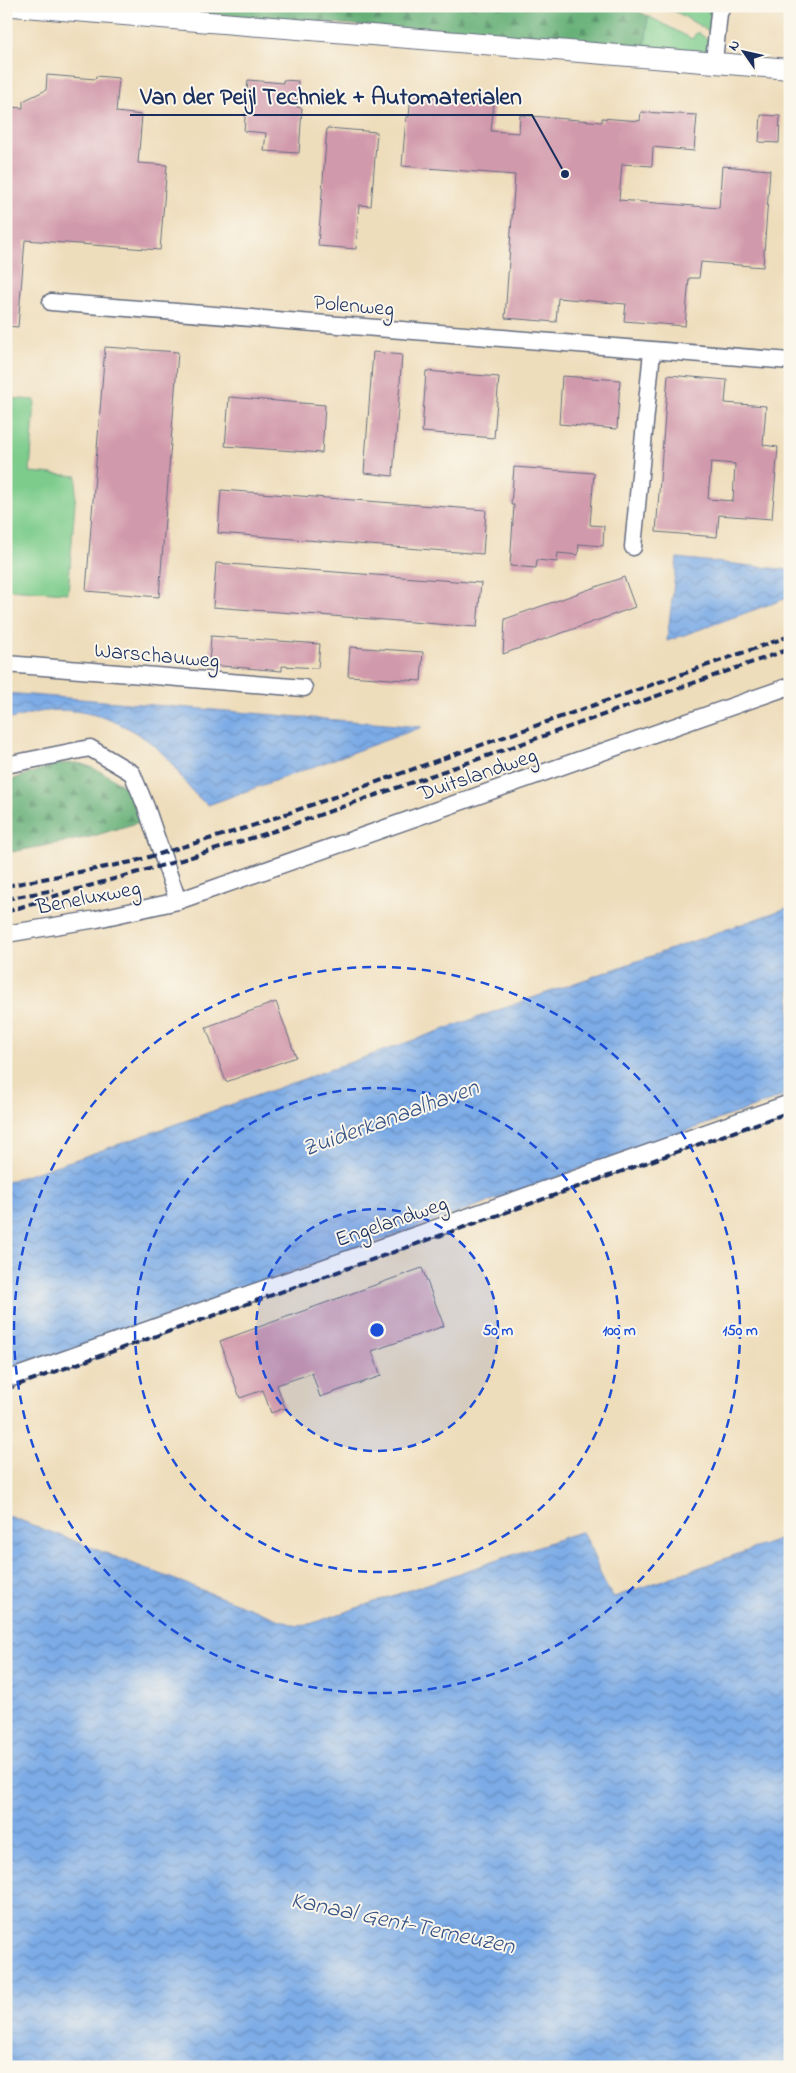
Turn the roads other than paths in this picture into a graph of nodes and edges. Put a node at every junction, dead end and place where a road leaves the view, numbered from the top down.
1 (13, 6) edge
2 (723, 6) edge
3 (714, 62) junction
4 (790, 69) edge
5 (51, 302) dead end
6 (652, 352) junction
7 (790, 361) edge
8 (633, 547) dead end
9 (6, 664) edge
10 (790, 686) edge
11 (304, 688) dead end
12 (6, 765) edge
13 (178, 901) junction
14 (6, 934) edge
15 (790, 1103) edge
16 (6, 1380) edge

1 - 3 main road
2 - 3 street
3 - 4 main road
5 - 6 street, Polenweg
6 - 7 street, Polenweg
6 - 8 street
9 - 11 street, Warschauweg
10 - 13 street, Duitslandweg
12 - 13 street
13 - 14 street, Beneluxweg
15 - 16 street, Engelandweg

